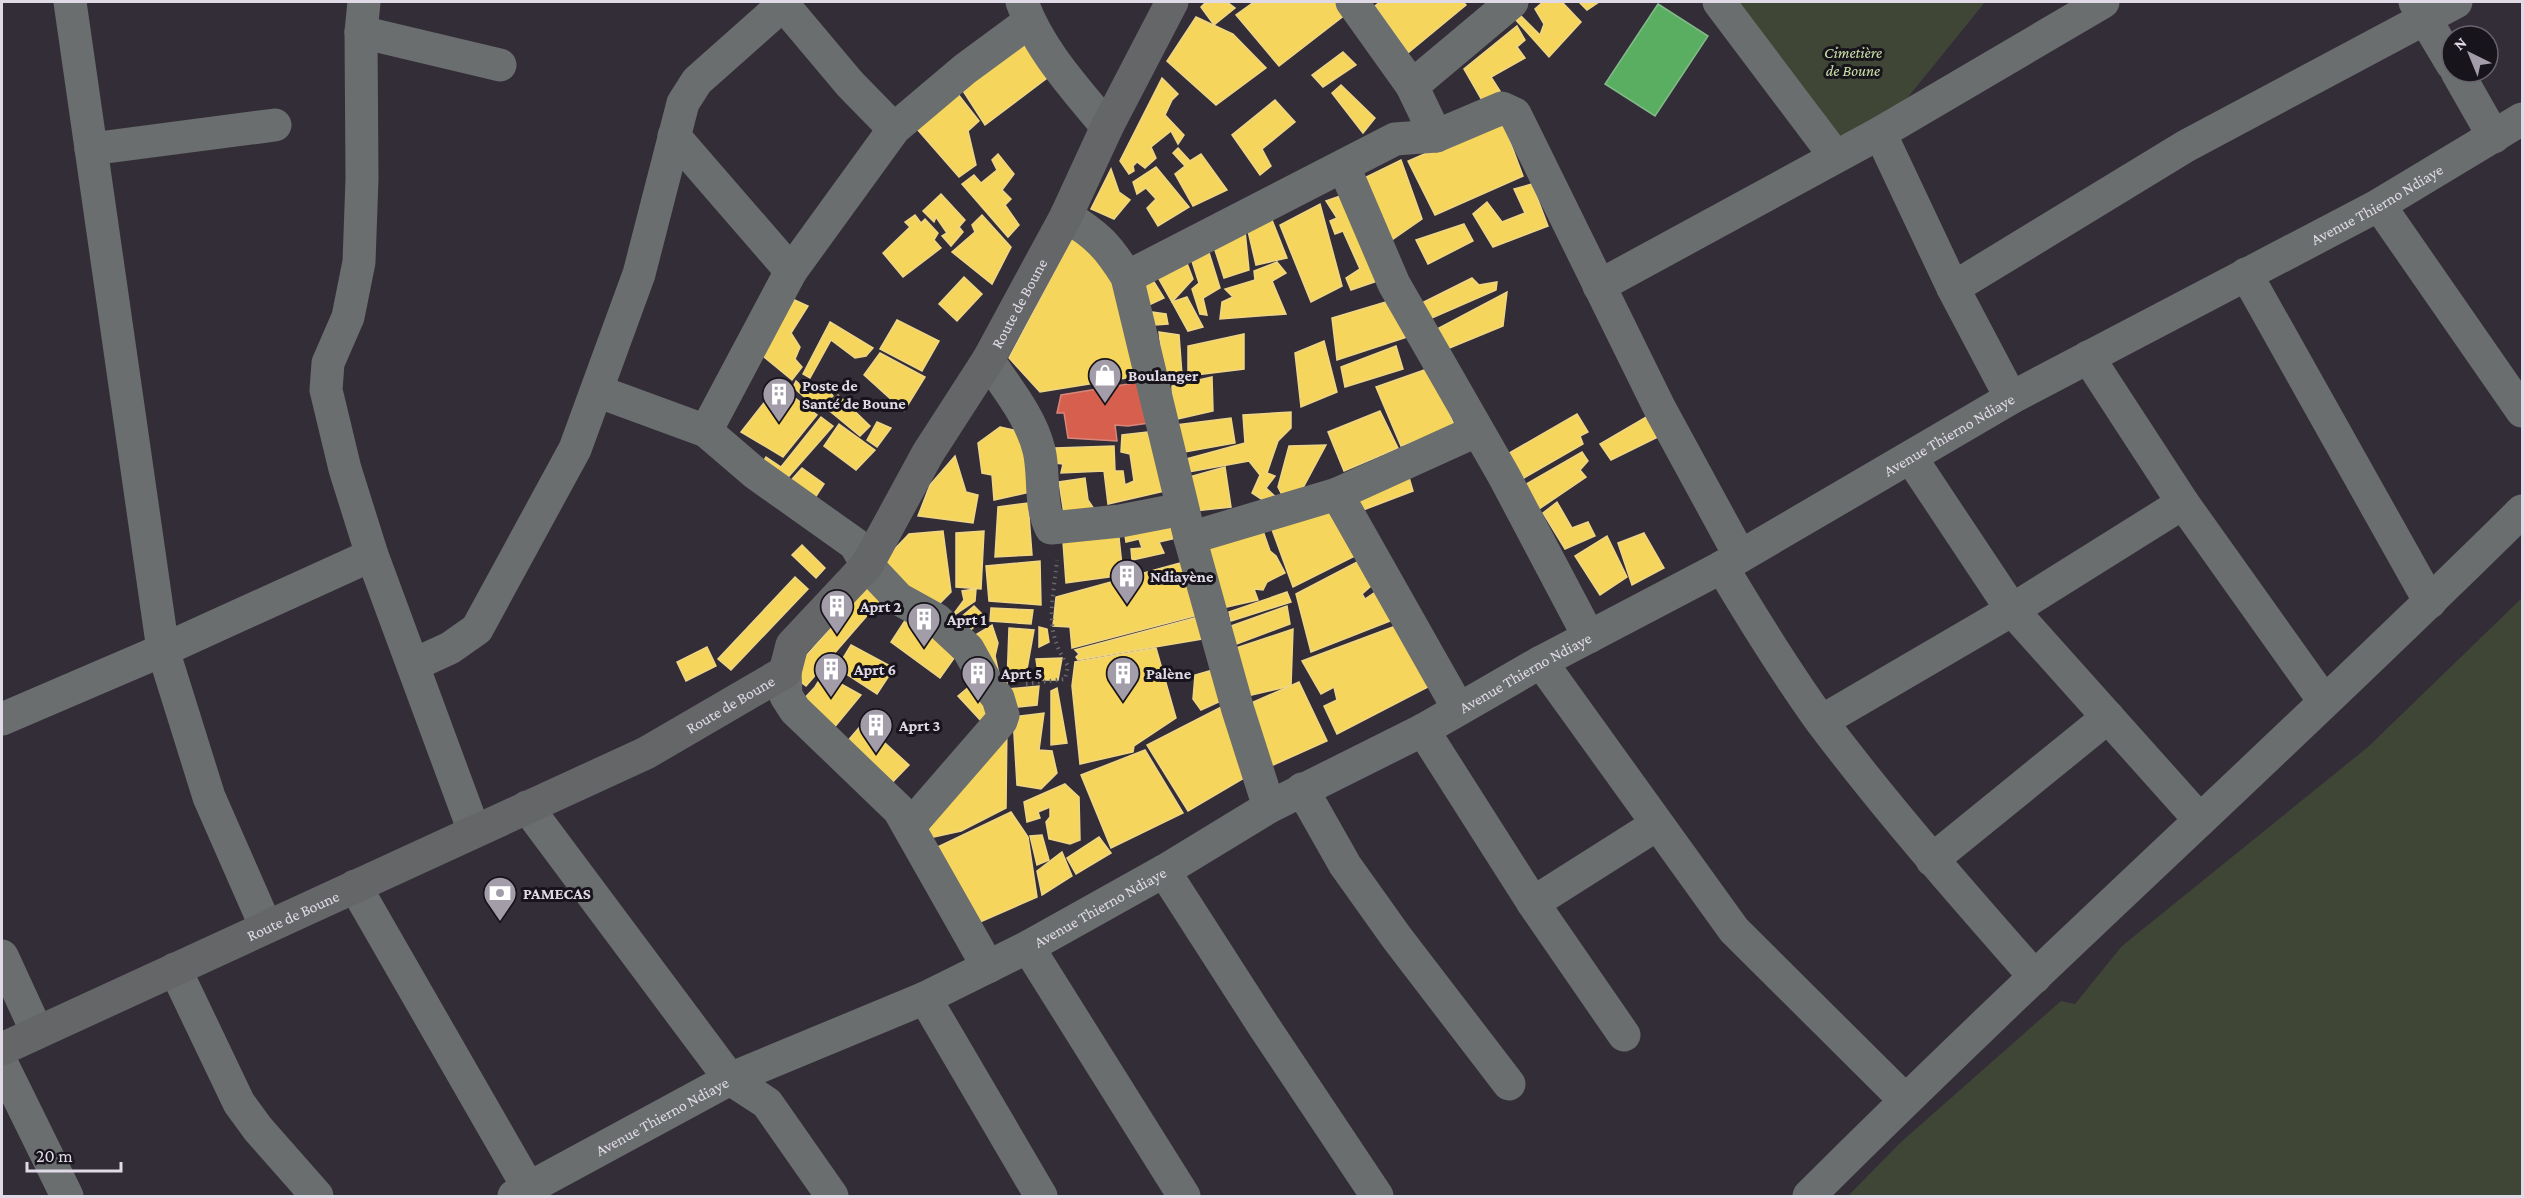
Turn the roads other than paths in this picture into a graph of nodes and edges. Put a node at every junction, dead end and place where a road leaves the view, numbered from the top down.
1 (70, 2) edge
2 (783, 2) edge
3 (1172, 2) edge
4 (1352, 2) edge
5 (1512, 2) edge
6 (1719, 2) edge
7 (2103, 2) edge
8 (2456, 2) edge
9 (2421, 10) edge
10 (1026, 11) edge
11 (363, 17) edge
12 (2440, 43) edge
13 (500, 65) dead end
14 (2469, 84) edge
15 (1412, 86) junction
16 (275, 125) dead end
17 (1107, 127) junction
18 (894, 129) junction
19 (2513, 129) edge
20 (1880, 133) junction
21 (674, 136) junction
22 (1436, 136) junction
23 (91, 149) junction
24 (1835, 156) junction
25 (1344, 167) junction
26 (2379, 205) junction
27 (1066, 216) junction
28 (791, 271) junction
29 (2246, 274) junction
30 (1127, 277) junction
31 (1599, 286) junction
32 (1953, 288) junction
33 (2088, 357) junction
34 (988, 360) junction
35 (597, 391) junction
36 (2011, 398) junction
37 (2523, 411) edge
38 (706, 431) junction
39 (1476, 431) junction
40 (1911, 458) junction
41 (1337, 494) junction
42 (2183, 503) junction
43 (2523, 511) edge
44 (1186, 524) junction
45 (372, 555) junction
46 (1731, 561) junction
47 (867, 565) junction
48 (2430, 602) junction
49 (2012, 610) junction
50 (1589, 637) junction
51 (164, 650) junction
52 (1541, 662) junction
53 (413, 665) junction
54 (785, 672) junction
55 (2324, 701) junction
56 (1458, 708) junction
57 (2108, 717) junction
58 (2, 719) edge
59 (1822, 721) junction
60 (1423, 730) junction
61 (1302, 789) junction
62 (527, 807) junction
63 (1269, 807) junction
64 (2200, 820) junction
65 (1656, 825) junction
66 (909, 826) junction
67 (474, 831) junction
68 (1932, 860) junction
69 (1164, 870) junction
70 (355, 886) junction
71 (1533, 903) junction
72 (266, 927) junction
73 (1028, 947) junction
74 (2, 956) edge
75 (988, 967) junction
76 (175, 969) junction
77 (2035, 977) junction
78 (925, 998) junction
79 (37, 1032) junction
80 (1624, 1035) dead end
81 (2, 1049) edge
82 (2, 1064) edge
83 (730, 1079) junction
84 (1509, 1084) dead end
85 (1905, 1100) junction
86 (522, 1193) edge
87 (67, 1197) edge
88 (317, 1197) edge
89 (832, 1197) edge
90 (1041, 1197) edge
91 (1184, 1197) edge
92 (1377, 1197) edge
93 (1809, 1197) edge

1 - 23 street
2 - 18 street
2 - 21 street
3 - 17 street, Route de Boune
4 - 15 street
5 - 15 street
6 - 24 street
7 - 20 street
8 - 9 street
9 - 12 street
9 - 32 street
10 - 17 street
10 - 18 street
11 - 13 street
11 - 45 street
14 - 19 street
15 - 22 street
16 - 23 street
17 - 27 street, Route de Boune
18 - 28 street
19 - 26 street, Avenue Thierno Ndiaye
20 - 24 street
20 - 32 street
21 - 28 street
21 - 35 street
22 - 25 street
22 - 31 street
23 - 51 street
24 - 31 street
25 - 30 street
25 - 39 street
26 - 29 street, Avenue Thierno Ndiaye
26 - 37 street
27 - 30 street
27 - 34 street, Route de Boune
28 - 38 street
29 - 33 street, Avenue Thierno Ndiaye
29 - 48 street
30 - 44 street
31 - 46 street
32 - 36 street
33 - 36 street, Avenue Thierno Ndiaye
33 - 42 street
34 - 44 street
34 - 47 street, Route de Boune
35 - 38 street
35 - 53 street
36 - 40 street, Avenue Thierno Ndiaye
38 - 47 street
39 - 41 street
39 - 50 street
40 - 46 street, Avenue Thierno Ndiaye
40 - 49 street
41 - 44 street
41 - 56 street
42 - 49 street
42 - 55 street
43 - 48 street
44 - 63 street
45 - 51 street
45 - 53 street
46 - 50 street, Avenue Thierno Ndiaye
46 - 59 street
47 - 54 street, Route de Boune
47 - 66 street
48 - 55 street
49 - 57 street
49 - 59 street
50 - 52 street, Avenue Thierno Ndiaye
51 - 58 street
51 - 72 street
52 - 56 street, Avenue Thierno Ndiaye
52 - 65 street
53 - 67 street
54 - 62 street, Route de Boune
54 - 66 street
55 - 64 street
56 - 60 street, Avenue Thierno Ndiaye
57 - 64 street
57 - 68 street
59 - 68 street
60 - 61 street, Avenue Thierno Ndiaye
60 - 71 street
61 - 63 street, Avenue Thierno Ndiaye
61 - 84 street
62 - 67 street, Route de Boune
62 - 83 street
63 - 69 street, Avenue Thierno Ndiaye
64 - 77 street
65 - 71 street
65 - 85 street
66 - 75 street
67 - 70 street, Route de Boune
68 - 77 street
69 - 73 street, Avenue Thierno Ndiaye
69 - 92 street
70 - 72 street, Route de Boune
70 - 86 street
71 - 80 street
72 - 76 street, Route de Boune
73 - 75 street, Avenue Thierno Ndiaye
73 - 91 street
74 - 79 street
75 - 78 street, Avenue Thierno Ndiaye
76 - 79 street, Route de Boune
76 - 88 street
77 - 85 street
78 - 83 street, Avenue Thierno Ndiaye
78 - 90 street
79 - 81 street, Route de Boune
82 - 87 street
83 - 86 street, Avenue Thierno Ndiaye
83 - 89 street
85 - 93 street

